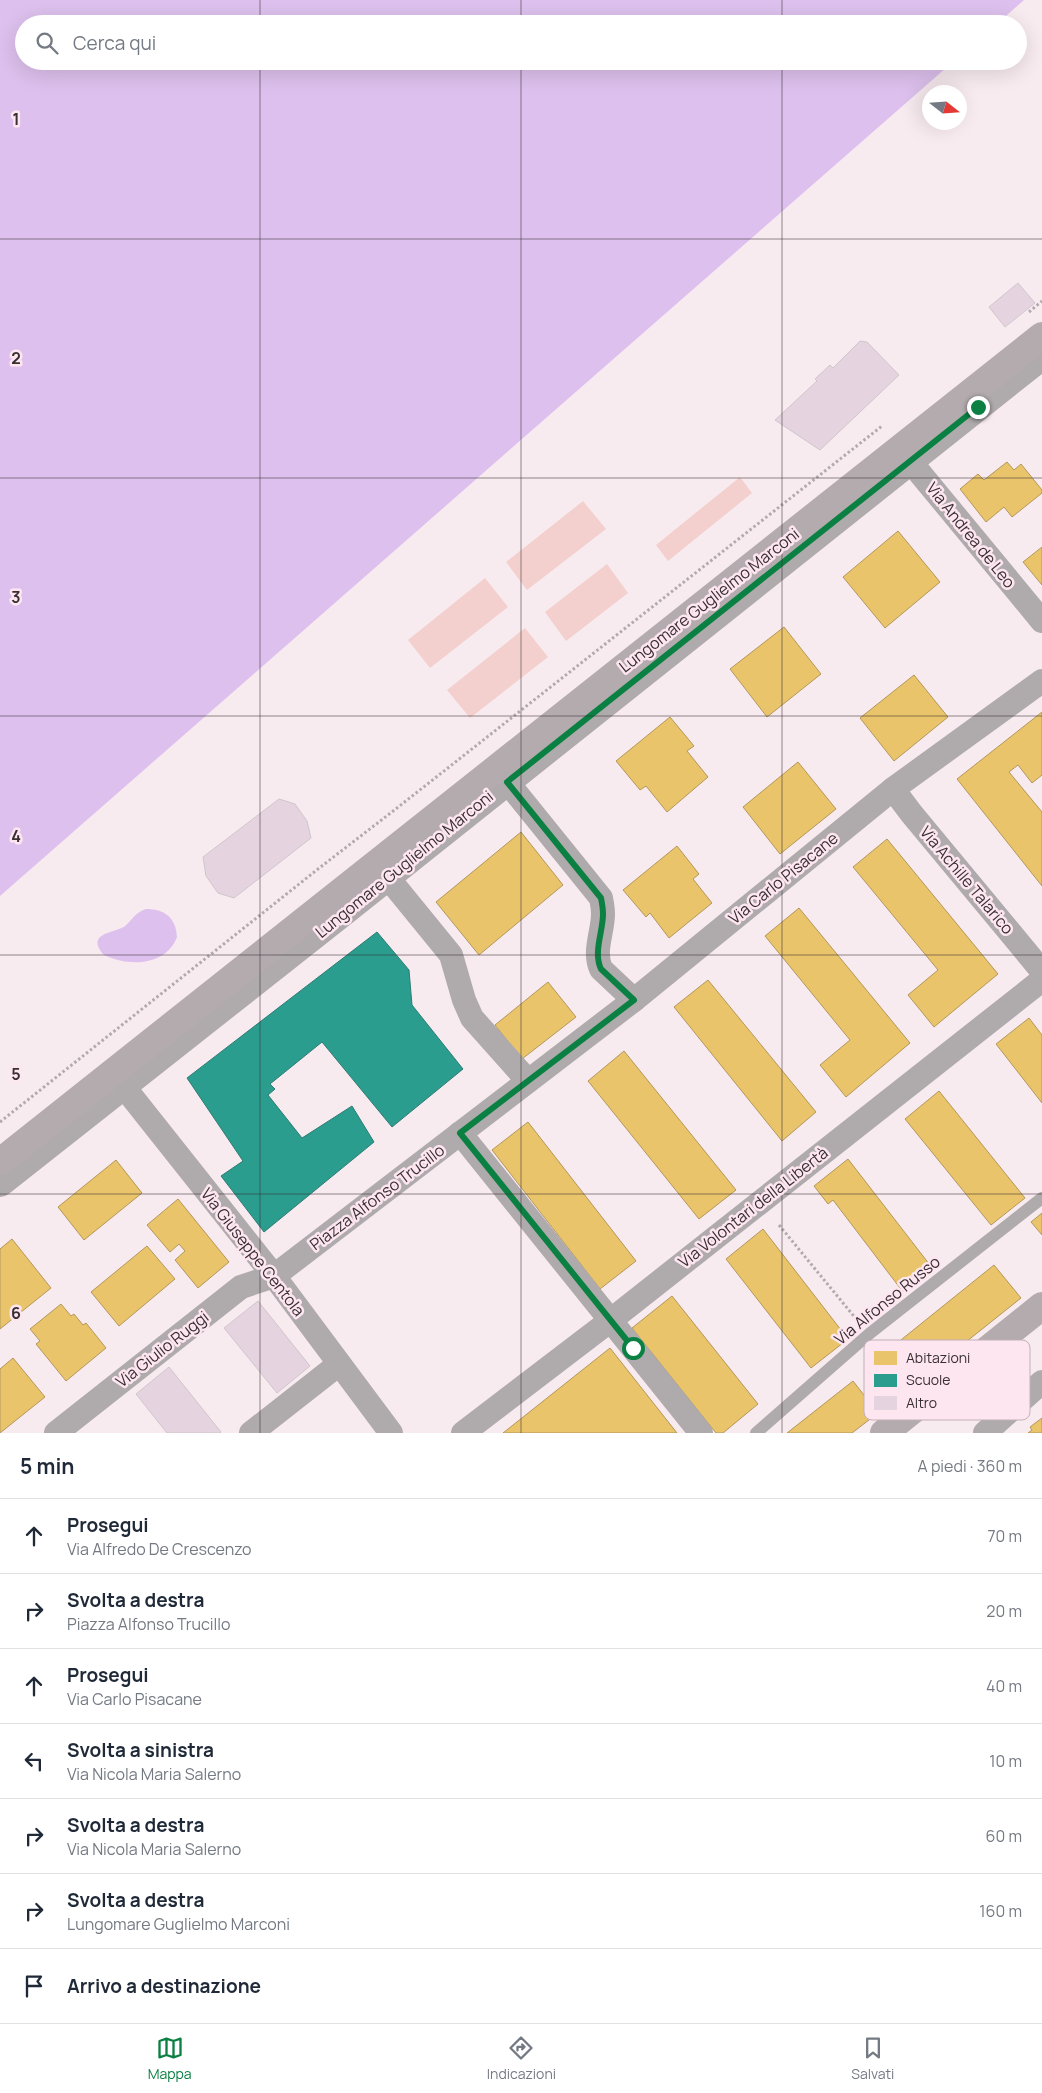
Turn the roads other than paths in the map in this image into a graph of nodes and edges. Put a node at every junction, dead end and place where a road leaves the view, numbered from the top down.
1 (1042, 336) edge
2 (1042, 356) edge
3 (905, 455) junction
4 (1042, 621) edge
5 (1042, 681) edge
6 (502, 775) junction
7 (893, 789) junction
8 (382, 870) junction
9 (1042, 971) edge
10 (1042, 980) edge
11 (634, 1000) junction
12 (118, 1079) junction
13 (528, 1081) junction
14 (460, 1133) junction
15 (0, 1162) edge
16 (0, 1183) edge
17 (1042, 1198) edge
18 (274, 1276) junction
19 (1042, 1306) edge
20 (610, 1320) junction
21 (1000, 1340) edge
22 (339, 1364) junction
23 (1042, 1382) edge
24 (1030, 1393) edge
25 (900, 1420) edge
26 (1001, 1420) edge
27 (988, 1432) edge
28 (56, 1433) edge
29 (251, 1433) edge
30 (391, 1433) edge
31 (463, 1433) edge
32 (701, 1433) edge
33 (756, 1433) edge
34 (884, 1433) edge

1 - 3 main road, Lungomare Guglielmo Marconi
2 - 3 street, Lungomare Guglielmo Marconi
3 - 4 street, Via Andrea de Leo
3 - 6 main road, Lungomare Guglielmo Marconi
5 - 7 street, Via Carlo Pisacane
6 - 8 main road, Lungomare Guglielmo Marconi
6 - 11 street
7 - 9 street, Via Achille Talarico
7 - 11 street, Via Carlo Pisacane
8 - 12 main road, Lungomare Guglielmo Marconi
8 - 13 street
10 - 20 street, Via Volontari della Libertà
11 - 13 street, Via Carlo Pisacane
12 - 15 main road, Lungomare Guglielmo Marconi
12 - 16 street, Lungomare Guglielmo Marconi
12 - 18 street, Via Giuseppe Centola
13 - 14 street, Piazza Alfonso Trucillo
14 - 18 street, Piazza Alfonso Trucillo
14 - 20 street
17 - 33 lane, Via Alfonso Russo
18 - 22 street, Via Giuseppe Centola
18 - 28 street, Via Giulio Ruggi
19 - 21 main road
20 - 31 street, Via Volontari della Libertà
20 - 32 street
22 - 29 street
22 - 30 street, Via Giuseppe Centola
23 - 24 street
25 - 34 main road
26 - 27 street

